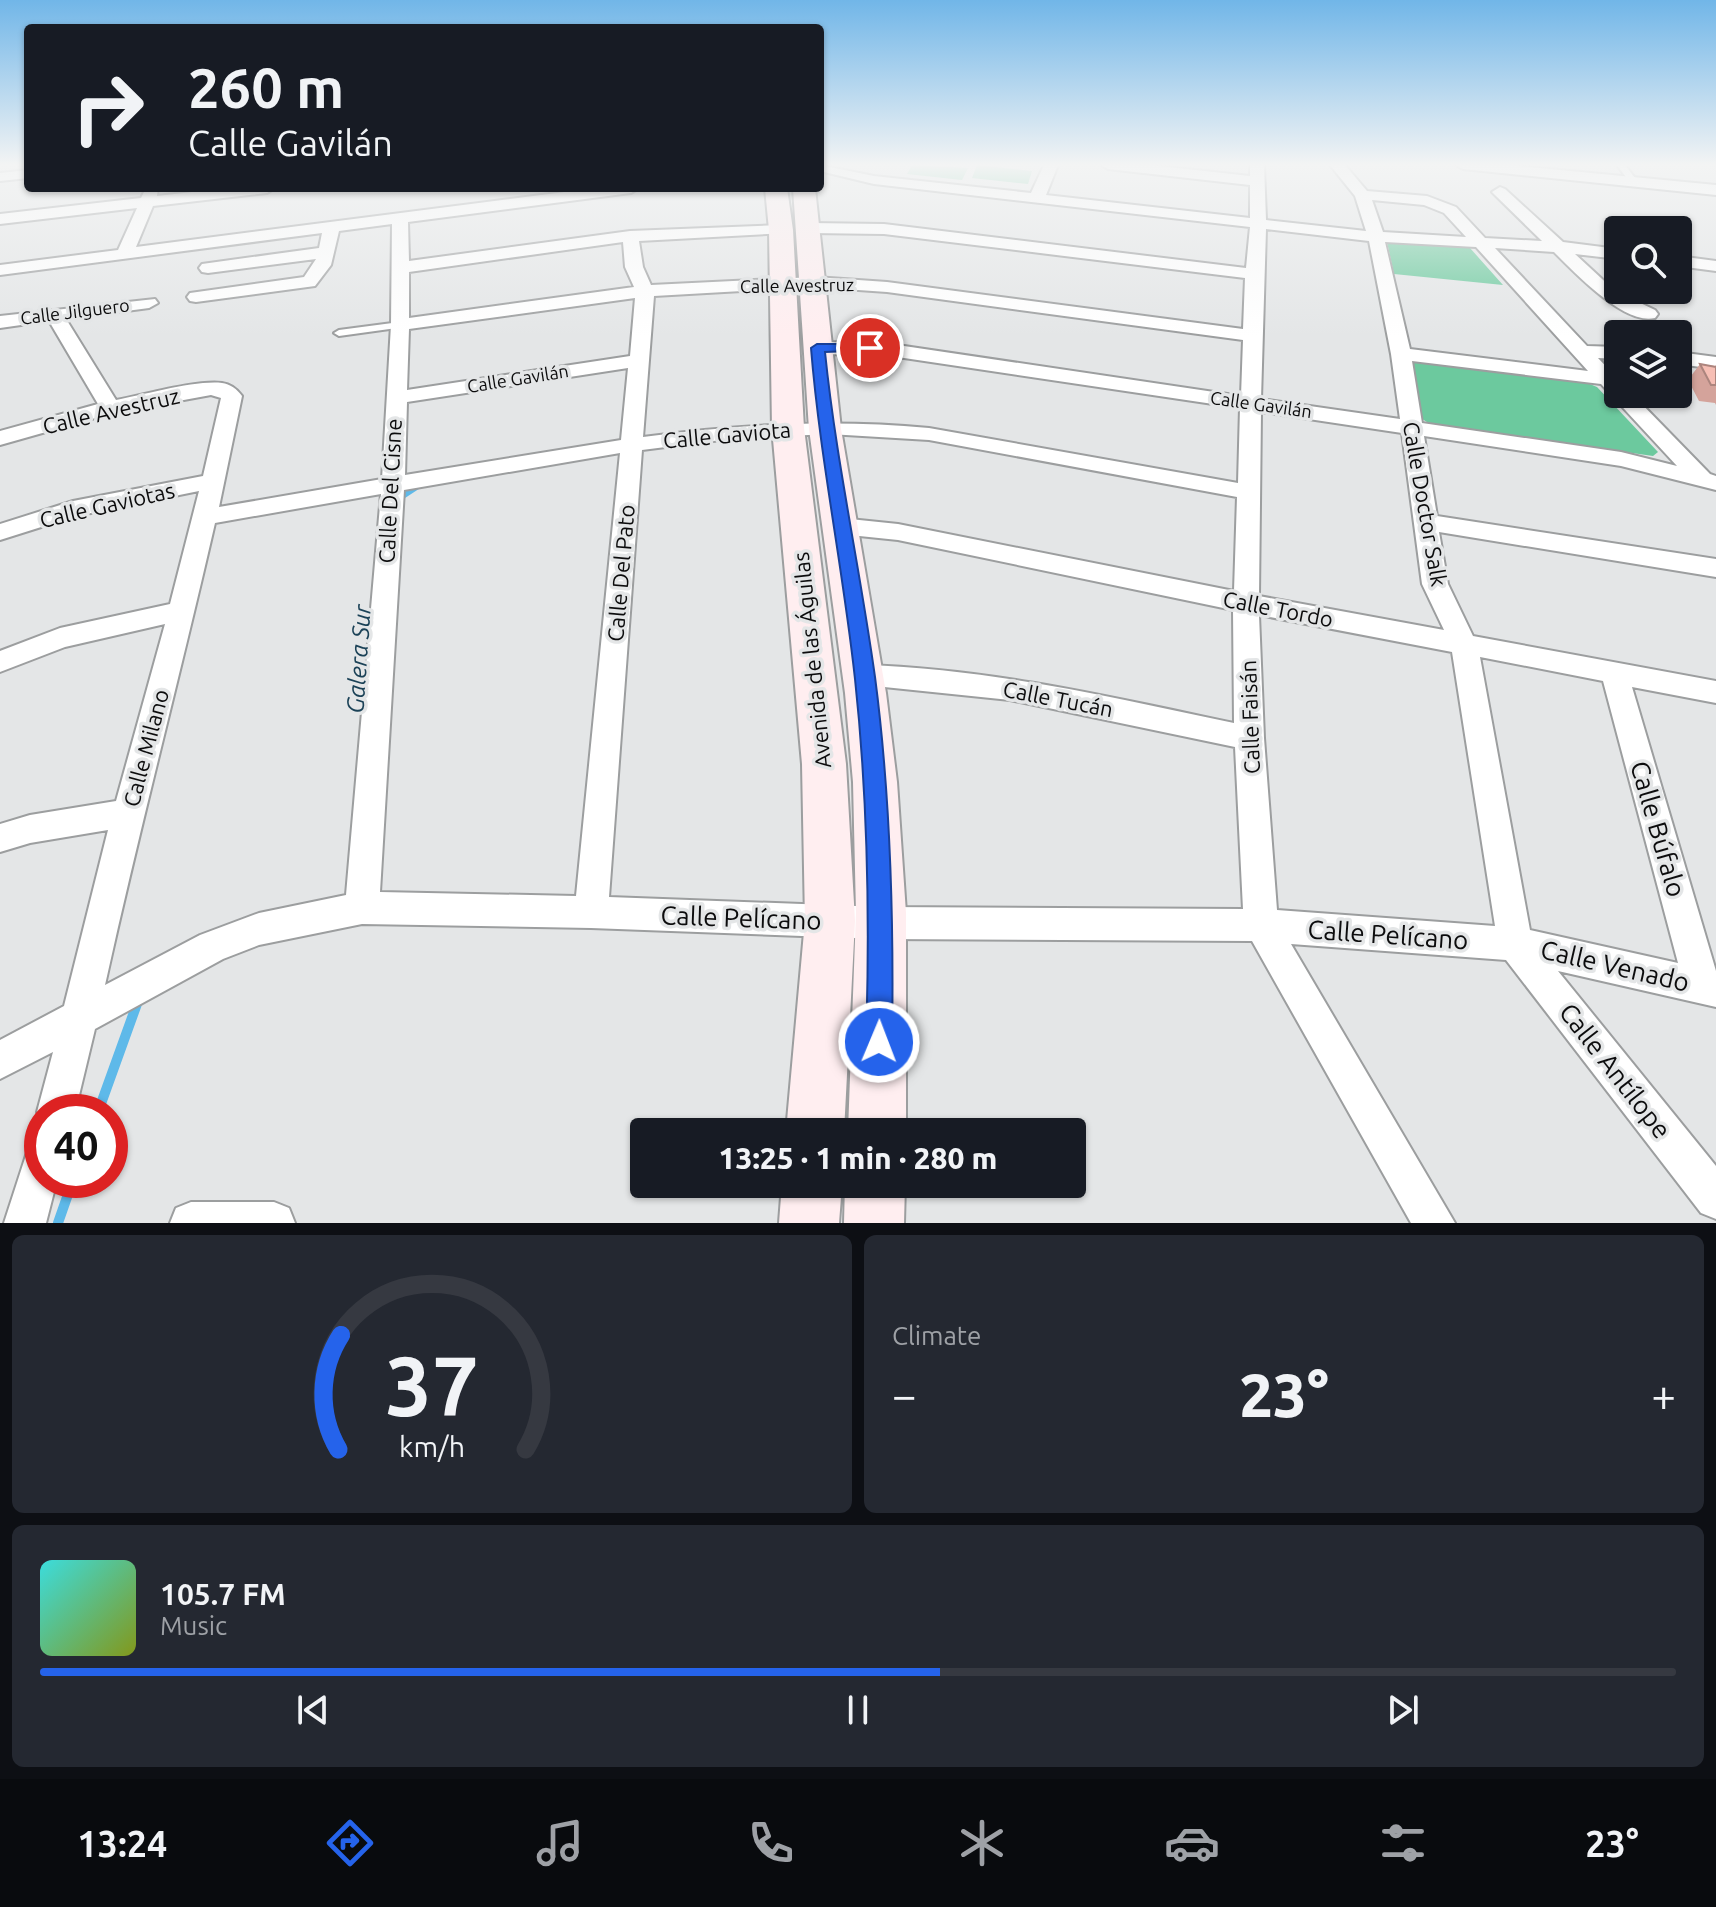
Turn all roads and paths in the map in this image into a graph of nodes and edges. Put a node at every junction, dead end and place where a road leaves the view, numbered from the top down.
1 (138, 222) edge
2 (365, 222) edge
3 (400, 222) edge
4 (792, 222) edge
5 (797, 222) edge
6 (1250, 222) edge
7 (1371, 222) edge
8 (1461, 222) edge
9 (1532, 222) edge
10 (1258, 223) junction
11 (332, 226) junction
12 (795, 229) junction
13 (630, 236) junction
14 (1376, 237) junction
15 (1483, 245) junction
16 (1559, 247) junction
17 (327, 252) junction
18 (1604, 252) edge
19 (125, 253) junction
20 (1692, 263) edge
21 (1716, 266) edge
22 (208, 268) dead end
23 (398, 268) junction
24 (0, 270) edge
25 (1254, 274) junction
26 (798, 283) junction
27 (645, 291) junction
28 (196, 297) dead end
29 (149, 303) dead end
30 (54, 314) junction
31 (1649, 314) dead end
32 (0, 322) edge
33 (400, 325) junction
34 (339, 333) dead end
35 (1254, 336) junction
36 (817, 348) junction
37 (1582, 352) junction
38 (1604, 353) edge
39 (1401, 354) junction
40 (640, 360) junction
41 (1692, 360) edge
42 (1716, 363) edge
43 (1604, 376) edge
44 (1604, 386) edge
45 (222, 389) joint
46 (395, 398) junction
47 (1251, 403) junction
48 (110, 407) junction
49 (1635, 408) edge
50 (1412, 427) junction
51 (806, 428) junction
52 (0, 438) edge
53 (632, 444) junction
54 (214, 481) junction
55 (393, 484) junction
56 (1711, 485) edge
57 (1249, 492) junction
58 (206, 517) junction
59 (1424, 522) junction
60 (840, 526) junction
61 (0, 532) edge
62 (1716, 568) edge
63 (1246, 603) junction
64 (184, 610) junction
65 (1464, 644) junction
66 (0, 662) edge
67 (1614, 672) junction
68 (865, 676) junction
69 (1716, 692) edge
70 (1249, 738) junction
71 (128, 813) junction
72 (0, 838) edge
73 (362, 908) junction
74 (591, 912) junction
75 (830, 921) junction
76 (882, 923) junction
77 (1261, 925) junction
78 (1515, 944) junction
79 (1709, 987) edge
80 (83, 1014) junction
81 (0, 1060) edge
82 (61, 1094) edge
83 (816, 1118) edge
84 (877, 1118) edge
85 (32, 1198) edge
86 (811, 1198) edge
87 (875, 1198) edge
88 (1716, 1198) edge
89 (25, 1223) edge
90 (191, 1223) edge
91 (274, 1223) edge
92 (809, 1223) edge
93 (874, 1223) edge
94 (1434, 1223) edge

1 - 19 street
2 - 11 street
3 - 23 street, Calle Del Cisne
4 - 12 street, Avenida de las Águilas
5 - 12 street, Avenida de las Águilas
6 - 10 street
7 - 14 street, Calle Doctor Salk
8 - 15 street
9 - 16 street
10 - 14 street
10 - 25 street, Calle Faisán
11 - 17 street
11 - 19 street
12 - 13 street
12 - 25 street
12 - 26 street, Avenida de las Águilas
13 - 23 street
13 - 27 street, Calle Del Pato
14 - 15 street
14 - 39 street, Calle Doctor Salk
15 - 16 street
15 - 37 street
16 - 18 street
16 - 31 street
17 - 22 street
17 - 28 street
19 - 24 street
20 - 21 street
23 - 33 street, Calle Del Cisne
25 - 35 street, Calle Faisán
26 - 27 street, Calle Avestruz
26 - 35 street, Calle Avestruz
26 - 36 street, Avenida de las Águilas
26 - 51 street, Avenida de las Águilas
27 - 33 street, Calle Avestruz
27 - 40 street, Calle Del Pato
29 - 30 street, Calle Jilguero
30 - 32 street, Calle Jilguero
30 - 48 street
33 - 34 lane, Calle Avestruz
33 - 46 street, Calle Del Cisne
35 - 47 street, Calle Faisán
36 - 47 street, Calle Gavilán
36 - 51 street, Avenida de las Águilas
37 - 38 street
37 - 43 street
39 - 44 street
39 - 50 street, Calle Doctor Salk
40 - 46 street, Calle Gavilán
40 - 53 street, Calle Del Pato
41 - 42 street
45 - 48 street, Calle Avestruz
45 - 54 street, Calle Milano
46 - 55 street, Calle Del Cisne
47 - 50 street, Calle Gavilán
47 - 57 street, Calle Faisán
48 - 52 street, Calle Avestruz
49 - 56 street
50 - 56 street, Calle Gavilán
50 - 59 street, Calle Doctor Salk
51 - 53 street, Calle Gaviota
51 - 57 street, Calle Gaviota
51 - 60 street, Avenida de las Águilas
51 - 75 street, Avenida de las Águilas
53 - 55 street, Calle Gaviota
53 - 74 street, Calle Del Pato
54 - 58 street, Calle Milano
54 - 61 street, Calle Gaviotas
55 - 58 street, Calle Gaviota
55 - 73 street, Calle Del Cisne
57 - 63 street, Calle Faisán
58 - 64 street, Calle Milano
59 - 62 street
59 - 65 street, Calle Doctor Salk
60 - 63 street, Calle Tordo
60 - 68 street, Avenida de las Águilas
63 - 65 street, Calle Tordo
63 - 70 street, Calle Faisán
64 - 66 street
64 - 71 street, Calle Milano
65 - 67 street, Calle Tordo
65 - 78 street, Calle Doctor Salk
67 - 69 street, Calle Tordo
67 - 79 street, Calle Búfalo
68 - 70 street, Calle Tucán
68 - 76 street, Avenida de las Águilas
70 - 77 street, Calle Faisán
71 - 72 street
71 - 80 street, Calle Milano
73 - 74 street, Calle Pelícano
73 - 80 street, Calle Pelícano
74 - 75 street, Calle Pelícano
75 - 76 street, Calle Pelícano
75 - 83 street, Avenida de las Águilas
76 - 77 street, Calle Pelícano
76 - 84 street, Avenida de las Águilas
77 - 78 street, Calle Pelícano
77 - 94 street, Calle Faisán
78 - 79 street, Calle Venado
78 - 88 street, Calle Antílope
80 - 81 street, Calle Pelícano
80 - 82 street, Calle Milano
85 - 89 street
86 - 92 street
87 - 93 street
90 - 91 street

